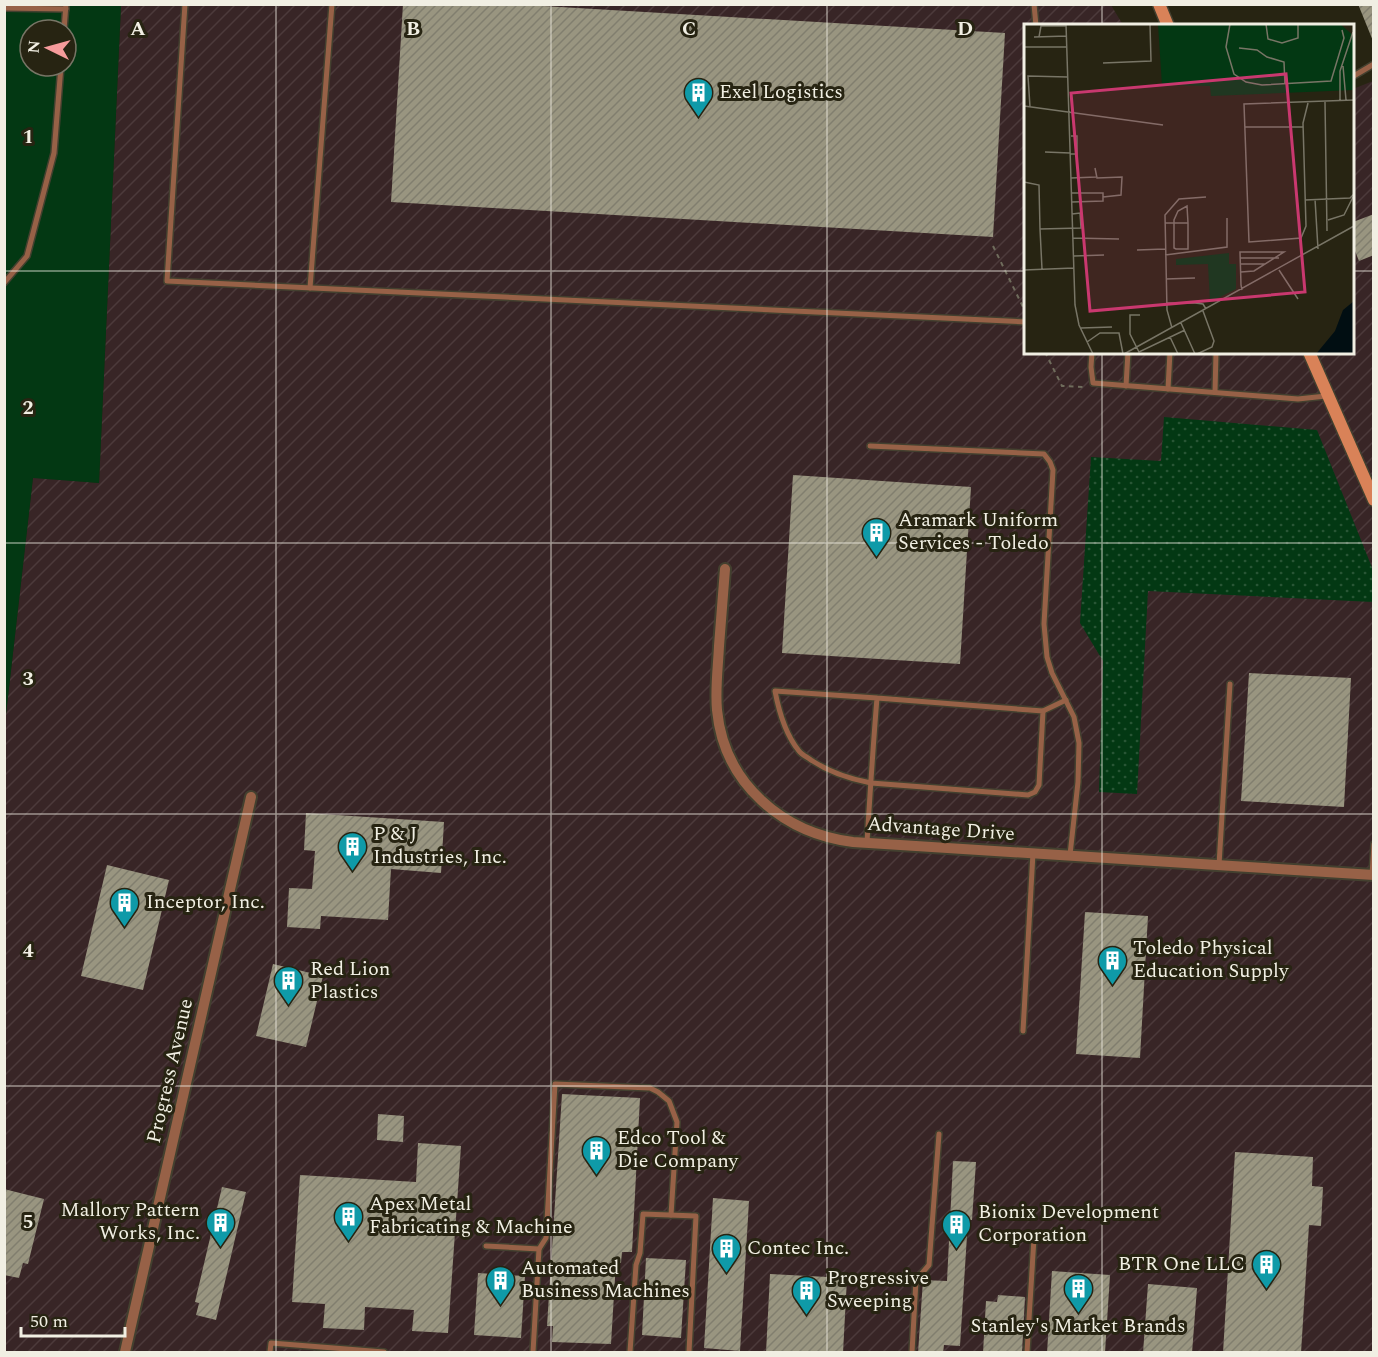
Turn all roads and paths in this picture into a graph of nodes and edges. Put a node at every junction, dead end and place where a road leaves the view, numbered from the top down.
1 (185, 4) edge
2 (333, 4) edge
3 (1034, 4) edge
4 (1159, 4) edge
5 (66, 7) edge
6 (4, 8) edge
7 (1036, 24) edge
8 (1167, 24) edge
9 (1374, 64) edge
10 (1354, 76) edge
11 (60, 78) edge
12 (993, 246) dead end
13 (4, 283) edge
14 (310, 288) junction
15 (1024, 309) edge
16 (1024, 322) edge
17 (1046, 354) edge
18 (1092, 354) edge
19 (1128, 354) edge
20 (1170, 354) edge
21 (1216, 354) edge
22 (1310, 354) edge
23 (1093, 383) junction
24 (1126, 386) junction
25 (1168, 389) junction
26 (1215, 392) junction
27 (1328, 396) junction
28 (870, 446) dead end
29 (1374, 500) edge
30 (726, 569) dead end
31 (1230, 684) dead end
32 (877, 698) junction
33 (1066, 700) junction
34 (1043, 711) junction
35 (871, 783) junction
36 (251, 797) dead end
37 (867, 842) junction
38 (1374, 844) edge
39 (1032, 853) junction
40 (1070, 855) junction
41 (1219, 865) junction
42 (1373, 875) edge
43 (1023, 1032) dead end
44 (939, 1134) dead end
45 (671, 1215) junction
46 (1034, 1238) dead end
47 (486, 1246) dead end
48 (539, 1249) junction
49 (384, 1352) edge
50 (125, 1353) edge
51 (270, 1353) edge
52 (533, 1353) edge
53 (630, 1353) edge
54 (689, 1353) edge
55 (912, 1353) edge
56 (1027, 1353) edge

1 - 14 lane
2 - 14 lane
3 - 7 lane
4 - 8 street
5 - 6 lane
9 - 10 lane
11 - 13 lane
12 - 15 path
14 - 16 lane
17 - 23 path
18 - 23 lane
19 - 24 lane
20 - 25 lane
21 - 26 lane
22 - 27 street
23 - 24 lane
24 - 25 lane
25 - 26 lane
26 - 27 lane
27 - 29 street
28 - 33 lane
30 - 37 street, Advantage Drive
31 - 41 lane
32 - 34 lane
32 - 35 lane
32 - 35 lane
33 - 34 lane
33 - 40 lane
34 - 35 lane
35 - 37 lane
36 - 50 street, Progress Avenue
37 - 39 street, Advantage Drive
38 - 42 lane
39 - 40 street, Advantage Drive
39 - 43 lane
40 - 41 street, Advantage Drive
41 - 42 street, Advantage Drive
44 - 55 lane
45 - 48 lane
45 - 53 lane
45 - 54 lane
46 - 56 lane
47 - 48 lane
48 - 52 lane
49 - 51 lane

